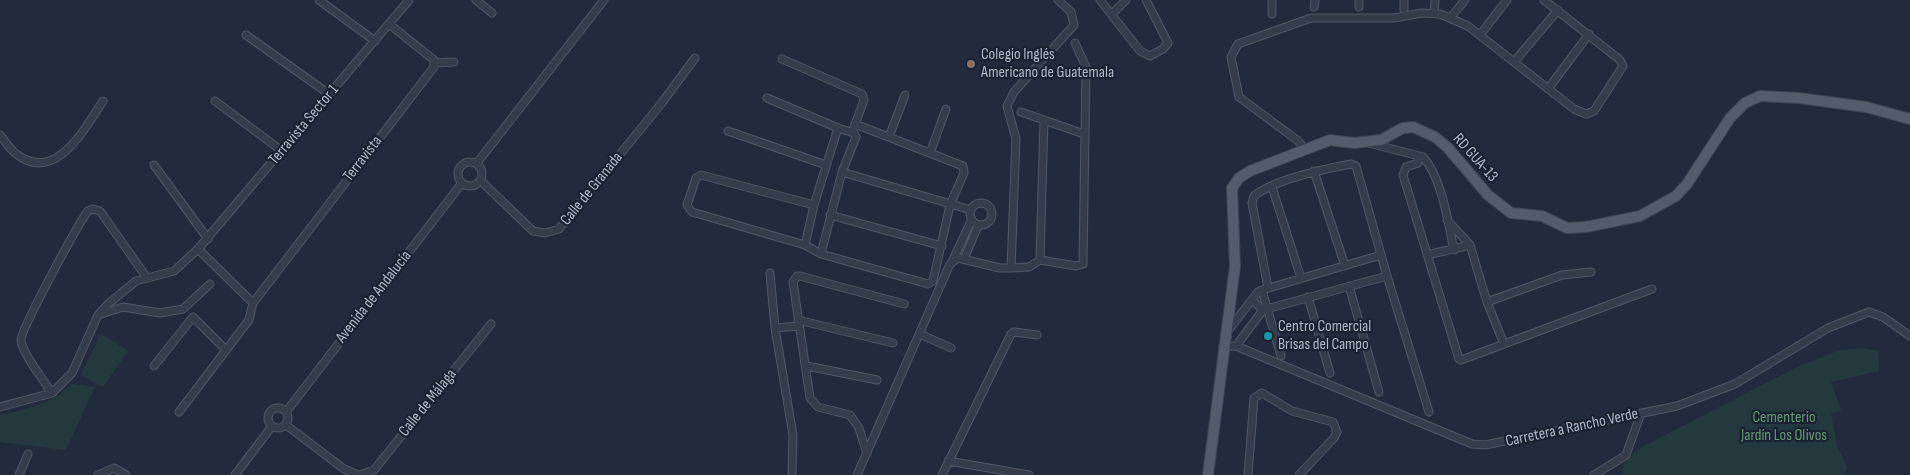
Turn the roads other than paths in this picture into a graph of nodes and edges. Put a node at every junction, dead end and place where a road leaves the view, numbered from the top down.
1 (319, 0) edge
2 (409, 0) edge
3 (476, 0) edge
4 (604, 0) edge
5 (1058, 0) edge
6 (1100, 0) edge
7 (1126, 0) edge
8 (1146, 0) edge
9 (1272, 0) edge
10 (1404, 0) edge
11 (1435, 0) edge
12 (1465, 0) edge
13 (1508, 0) edge
14 (1544, 0) edge
15 (1404, 9) dead end
16 (1558, 10) junction
17 (492, 13) dead end
18 (1112, 14) junction
19 (1272, 14) dead end
20 (1434, 14) junction
21 (1451, 17) junction
22 (389, 24) junction
23 (1589, 34) junction
24 (246, 35) dead end
25 (1480, 35) junction
26 (375, 41) junction
27 (1075, 43) dead end
28 (695, 58) dead end
29 (782, 59) dead end
30 (454, 62) dead end
31 (1514, 62) junction
32 (435, 63) junction
33 (1548, 89) junction
34 (330, 94) junction
35 (905, 95) dead end
36 (767, 98) dead end
37 (103, 101) dead end
38 (215, 101) dead end
39 (946, 109) dead end
40 (1022, 112) dead end
41 (1910, 118) edge
42 (1044, 120) junction
43 (855, 124) junction
44 (838, 128) junction
45 (728, 131) dead end
46 (852, 132) junction
47 (1084, 134) junction
48 (0, 135) edge
49 (889, 137) junction
50 (1366, 142) junction
51 (1305, 149) junction
52 (282, 151) junction
53 (930, 154) junction
54 (1419, 156) junction
55 (477, 163) junction
56 (154, 165) dead end
57 (826, 165) junction
58 (1314, 171) junction
59 (842, 172) junction
60 (480, 180) junction
61 (462, 183) junction
62 (1272, 187) junction
63 (814, 205) junction
64 (950, 205) junction
65 (970, 210) junction
66 (830, 215) junction
67 (1447, 219) junction
68 (971, 221) junction
69 (978, 226) junction
70 (208, 239) junction
71 (805, 245) junction
72 (1470, 245) junction
73 (942, 246) junction
74 (198, 249) junction
75 (1454, 250) junction
76 (821, 254) junction
77 (1381, 255) junction
78 (1427, 255) junction
79 (964, 259) junction
80 (953, 260) junction
81 (1040, 260) junction
82 (1344, 266) junction
83 (1012, 268) junction
84 (1591, 272) dead end
85 (770, 273) dead end
86 (1386, 276) junction
87 (147, 278) junction
88 (1301, 278) junction
89 (210, 284) dead end
90 (1350, 286) junction
91 (1265, 289) junction
92 (1652, 289) dead end
93 (1308, 297) junction
94 (1252, 300) junction
95 (1488, 302) junction
96 (253, 303) junction
97 (904, 304) dead end
98 (1265, 309) junction
99 (98, 315) junction
100 (799, 323) junction
101 (490, 324) dead end
102 (775, 328) junction
103 (920, 334) junction
104 (1036, 335) dead end
105 (1910, 336) edge
106 (1224, 342) junction
107 (893, 343) dead end
108 (1504, 344) junction
109 (1236, 346) junction
110 (951, 348) dead end
111 (226, 350) junction
112 (1281, 356) dead end
113 (154, 366) dead end
114 (807, 366) junction
115 (1330, 373) dead end
116 (877, 380) dead end
117 (1379, 392) dead end
118 (52, 393) junction
119 (0, 406) edge
120 (179, 412) dead end
121 (286, 412) junction
122 (1429, 412) dead end
123 (1641, 413) junction
124 (286, 425) junction
125 (272, 426) junction
126 (28, 454) dead end
127 (867, 454) junction
128 (948, 461) junction
129 (1015, 474) edge
130 (19, 475) edge
131 (98, 475) edge
132 (126, 475) edge
133 (235, 475) edge
134 (359, 475) edge
135 (792, 475) edge
136 (858, 475) edge
137 (942, 475) edge
138 (1029, 475) edge
139 (1208, 475) edge
140 (1248, 475) edge
141 (1299, 475) edge
142 (1594, 475) edge

1 - 26 street
2 - 22 street, Terravista Sector 1
3 - 17 street
4 - 55 street
5 - 83 street
6 - 18 street
7 - 18 street
8 - 18 street
9 - 19 street
10 - 15 street
11 - 20 street
12 - 21 street
13 - 25 street
14 - 16 street
16 - 23 street
16 - 31 street
20 - 21 street
20 - 51 street
21 - 25 street
22 - 26 street, Terravista Sector 1
22 - 32 street
23 - 33 street
23 - 33 street
24 - 34 street
25 - 31 street
26 - 34 street, Terravista Sector 1
27 - 47 street
28 - 60 street, Calle de Granada
29 - 43 street
30 - 32 street
31 - 33 street
32 - 96 street, Terravista
34 - 52 street, Terravista Sector 1
35 - 49 street
36 - 44 street
37 - 48 street
38 - 52 street
39 - 53 street
40 - 42 street
41 - 50 main road, RD GUA-13
42 - 47 street
42 - 81 street
43 - 46 street
43 - 49 street
44 - 46 street
44 - 57 street
45 - 57 street
46 - 59 street
47 - 81 street
49 - 53 street
50 - 51 main road, RD GUA-13
50 - 54 street
51 - 106 main road, RD GUA-13
52 - 70 street, Terravista Sector 1
53 - 64 street
54 - 67 street
54 - 78 street
55 - 60 street
55 - 61 street
56 - 70 street
57 - 63 street
58 - 62 street
58 - 77 street
58 - 82 street
59 - 64 street
59 - 66 street
60 - 61 street
61 - 121 street, Avenida de Andalucía
62 - 88 street
62 - 91 street
63 - 71 street
63 - 71 street
64 - 65 street
64 - 73 street
65 - 68 street
65 - 69 street
66 - 73 street
66 - 76 street
67 - 72 street
67 - 75 street
68 - 69 street
68 - 80 street
69 - 79 street
70 - 74 street, Terravista Sector 1
71 - 76 street
72 - 75 street
72 - 95 street
73 - 76 street
74 - 87 street
74 - 96 street
75 - 78 street
77 - 82 street
77 - 86 street
78 - 108 street
79 - 80 street
79 - 83 street
80 - 103 street
81 - 83 street
82 - 88 street
84 - 95 street
85 - 102 street
86 - 90 street
86 - 122 street
87 - 99 street
87 - 118 street
88 - 91 street
89 - 99 street
90 - 93 street
90 - 117 street
91 - 94 street
91 - 98 street
92 - 108 street
93 - 98 street
93 - 115 street
94 - 98 street
94 - 106 street
95 - 108 street
96 - 111 street, Terravista
97 - 100 street
98 - 109 street
98 - 112 street
99 - 118 street
100 - 102 street
100 - 107 street
100 - 114 street
101 - 134 street, Calle de Málaga
102 - 135 street
103 - 110 street
103 - 127 street
104 - 128 street
105 - 123 street, Carretera a Rancho Verde
106 - 109 street, Carretera a Rancho Verde
106 - 139 main road, RD GUA-13
109 - 123 street, Carretera a Rancho Verde
111 - 113 street
111 - 120 street, Terravista
114 - 116 street
114 - 127 street
118 - 119 street
121 - 124 street
121 - 125 street
123 - 142 street
124 - 125 street
124 - 134 street, Calle de Málaga
125 - 133 street
126 - 130 street
127 - 136 street
128 - 129 street
128 - 137 street
129 - 138 street
131 - 132 street
140 - 141 street

